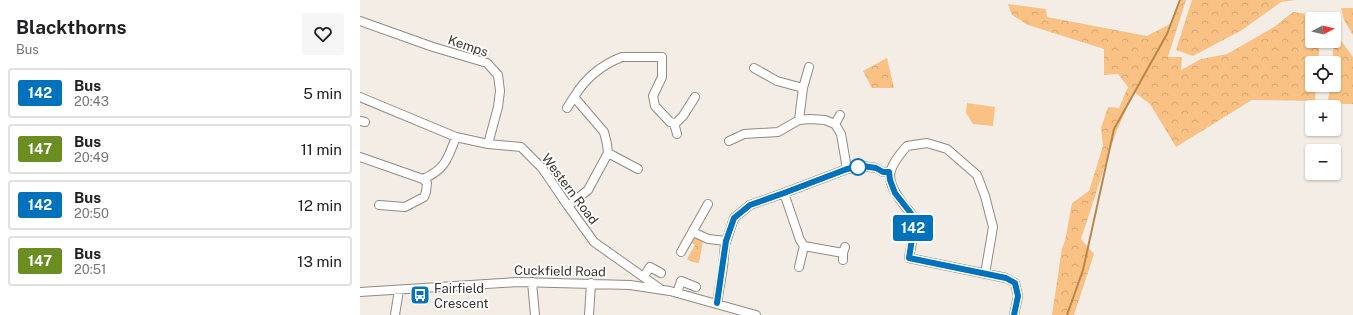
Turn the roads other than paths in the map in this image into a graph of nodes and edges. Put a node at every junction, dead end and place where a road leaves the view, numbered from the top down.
1 (360, 21) edge
2 (809, 67) dead end
3 (754, 68) dead end
4 (803, 88) junction
5 (360, 97) edge
6 (574, 97) junction
7 (693, 98) dead end
8 (567, 108) dead end
9 (840, 115) dead end
10 (799, 120) junction
11 (674, 123) junction
12 (835, 124) junction
13 (677, 134) dead end
14 (456, 137) junction
15 (729, 141) dead end
16 (488, 144) junction
17 (608, 154) junction
18 (360, 157) edge
19 (638, 169) dead end
20 (847, 169) junction
21 (889, 172) junction
22 (423, 179) junction
23 (784, 193) junction
24 (708, 204) dead end
25 (378, 205) dead end
26 (568, 206) junction
27 (693, 232) junction
28 (726, 241) junction
29 (804, 246) junction
30 (681, 252) dead end
31 (844, 253) dead end
32 (799, 267) dead end
33 (661, 273) dead end
34 (985, 274) junction
35 (644, 276) junction
36 (532, 282) junction
37 (591, 283) junction
38 (696, 287) dead end
39 (660, 288) junction
40 (399, 290) junction
41 (360, 292) edge
42 (677, 292) junction
43 (717, 303) junction
44 (395, 315) edge
45 (535, 315) edge
46 (589, 315) edge
47 (756, 315) edge
48 (1014, 315) edge

1 - 16 street, Kemps
2 - 4 street
3 - 4 street
4 - 10 street
5 - 14 street, Western Road
6 - 8 street
6 - 11 street
6 - 17 street
7 - 11 street
9 - 12 street
10 - 12 street
10 - 15 street
11 - 13 street
12 - 20 street
14 - 16 street, Western Road
14 - 22 street
16 - 26 street, Western Road
17 - 19 street
17 - 26 street
18 - 22 street
20 - 21 street
20 - 23 street
21 - 34 street
21 - 34 street
22 - 25 street
23 - 28 street
23 - 29 street
24 - 27 street
26 - 35 street, Western Road
27 - 28 street
27 - 30 street
28 - 43 street
29 - 31 street
29 - 32 street
33 - 35 street
34 - 48 street
35 - 39 street, Western Road
36 - 37 street, Cuckfield Road
36 - 40 street, Cuckfield Road
36 - 45 street
37 - 39 street, Cuckfield Road
37 - 46 street
38 - 42 street
39 - 42 street, Cuckfield Road
40 - 41 street, Cuckfield Road
40 - 44 street
42 - 43 street, Cuckfield Road
43 - 47 street, Cuckfield Road

